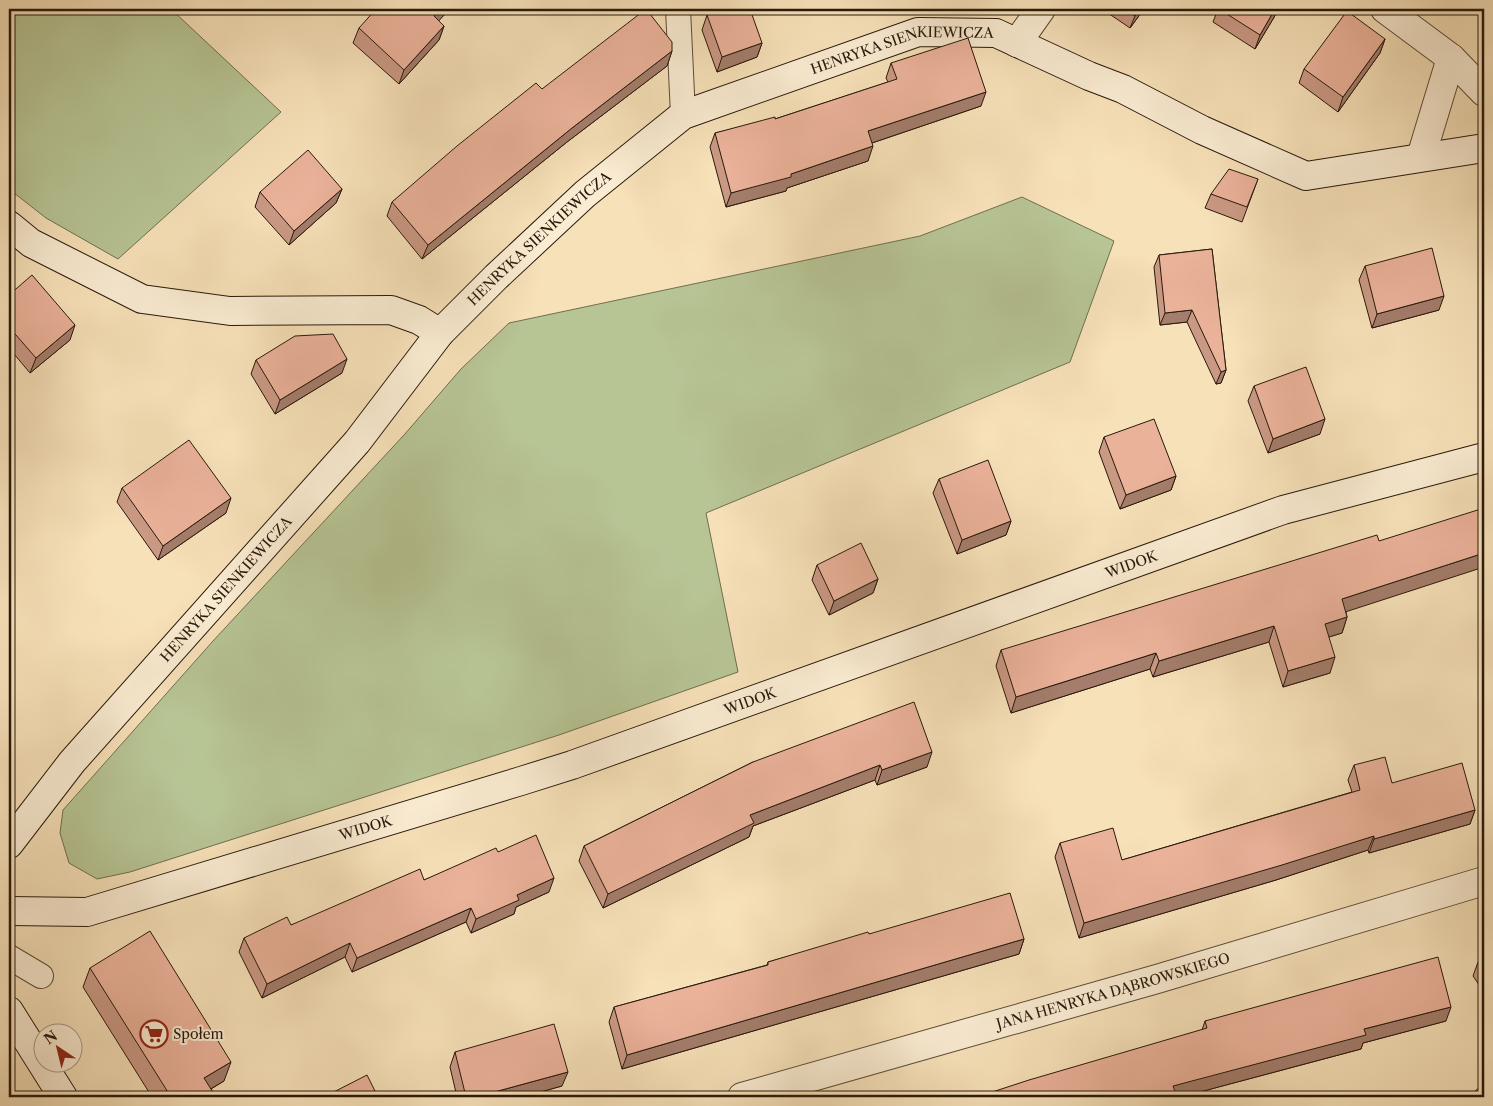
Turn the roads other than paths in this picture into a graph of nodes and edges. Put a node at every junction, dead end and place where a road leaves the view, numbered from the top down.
1 (678, 9) edge
2 (1041, 9) edge
3 (1385, 9) edge
4 (1017, 43) junction
5 (1451, 58) junction
6 (1484, 92) edge
7 (683, 115) junction
8 (1484, 148) edge
9 (1422, 158) junction
10 (9, 225) edge
11 (440, 333) junction
12 (1484, 457) edge
13 (9, 844) edge
14 (1484, 881) edge
15 (9, 910) edge
16 (9, 957) edge
17 (42, 976) dead end
18 (9, 1011) edge
19 (63, 1097) edge
20 (742, 1097) edge

1 - 7 lane
2 - 4 street
3 - 5 street
4 - 7 street, HENRYKA SIENKIEWICZA
4 - 9 street, HENRYKA SIENKIEWICZA
5 - 6 street
5 - 9 street
7 - 11 street, HENRYKA SIENKIEWICZA
8 - 9 street, HENRYKA SIENKIEWICZA
10 - 11 street
11 - 13 street, HENRYKA SIENKIEWICZA
12 - 15 street, WIDOK
14 - 20 street, JANA HENRYKA DĄBROWSKIEGO
16 - 17 lane
18 - 19 street

